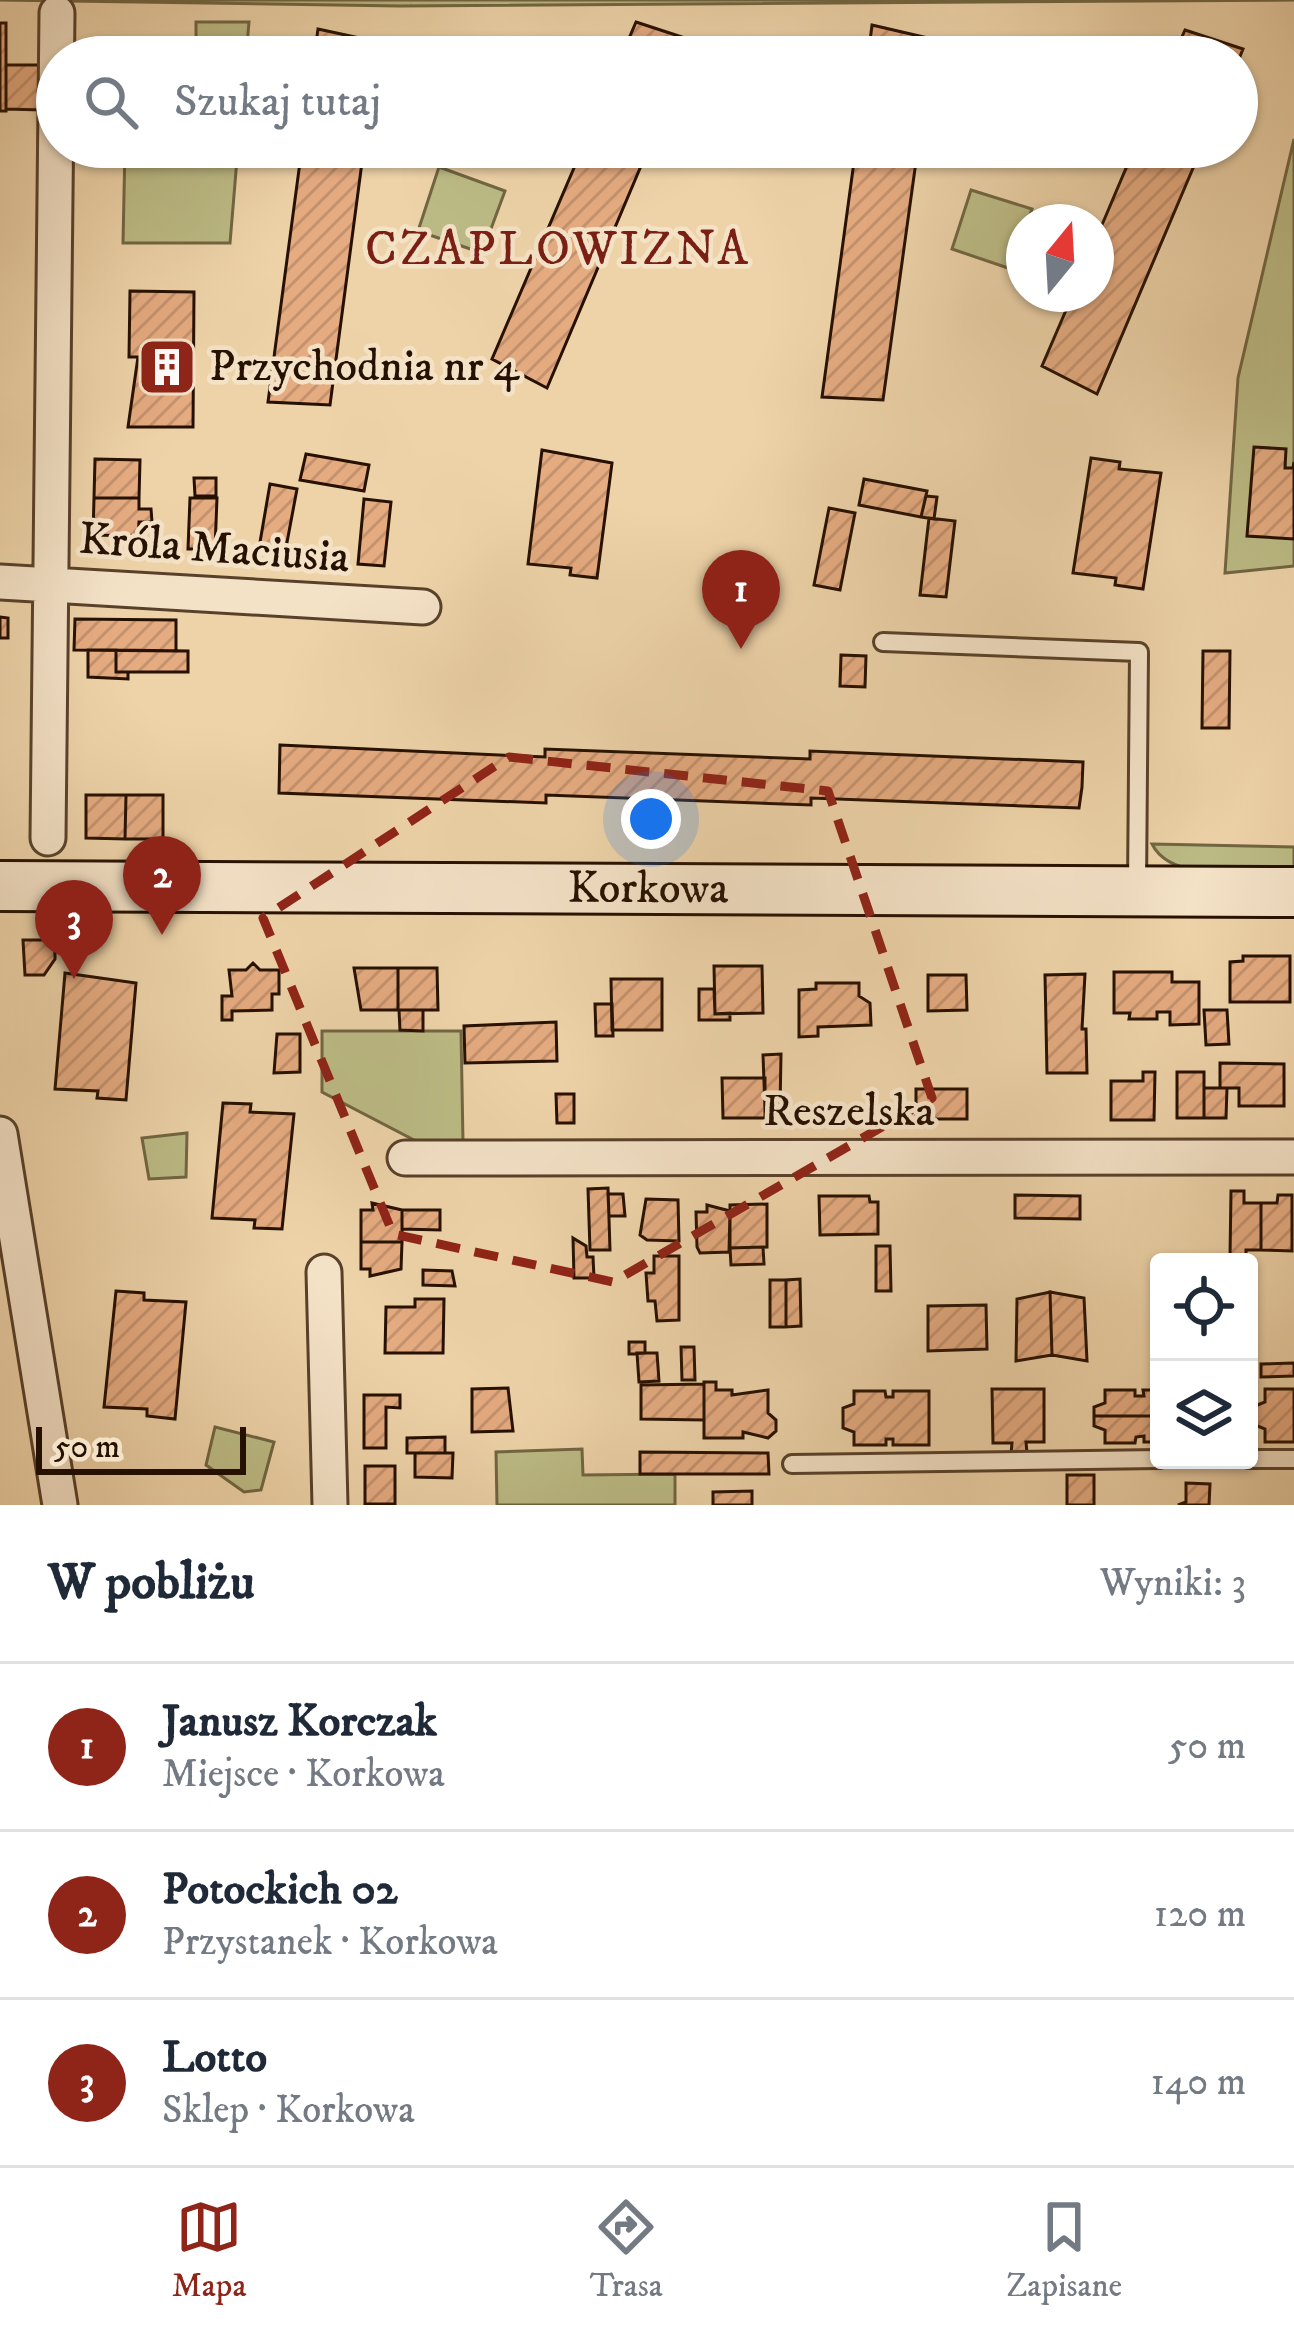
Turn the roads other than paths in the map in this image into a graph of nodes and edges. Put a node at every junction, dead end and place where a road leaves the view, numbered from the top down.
1 (57, 13) dead end
2 (57, 36) edge
3 (55, 168) edge
4 (0, 582) edge
5 (50, 584) junction
6 (423, 607) dead end
7 (883, 642) dead end
8 (47, 838) dead end
9 (0, 886) edge
10 (1294, 892) edge
11 (1137, 893) junction
12 (0, 1134) edge
13 (1294, 1156) edge
14 (404, 1158) dead end
15 (323, 1272) dead end
16 (1150, 1459) edge
17 (1258, 1459) edge
18 (1294, 1459) edge
19 (792, 1464) dead end
20 (60, 1505) edge
21 (330, 1505) edge

1 - 2 street
3 - 5 street
4 - 5 street, Króla Maciusia
5 - 6 street, Króla Maciusia
5 - 8 street
7 - 11 lane
9 - 11 street, Korkowa
10 - 11 street, Korkowa
12 - 20 street
13 - 14 street, Reszelska
15 - 21 street
16 - 19 lane
17 - 18 lane

